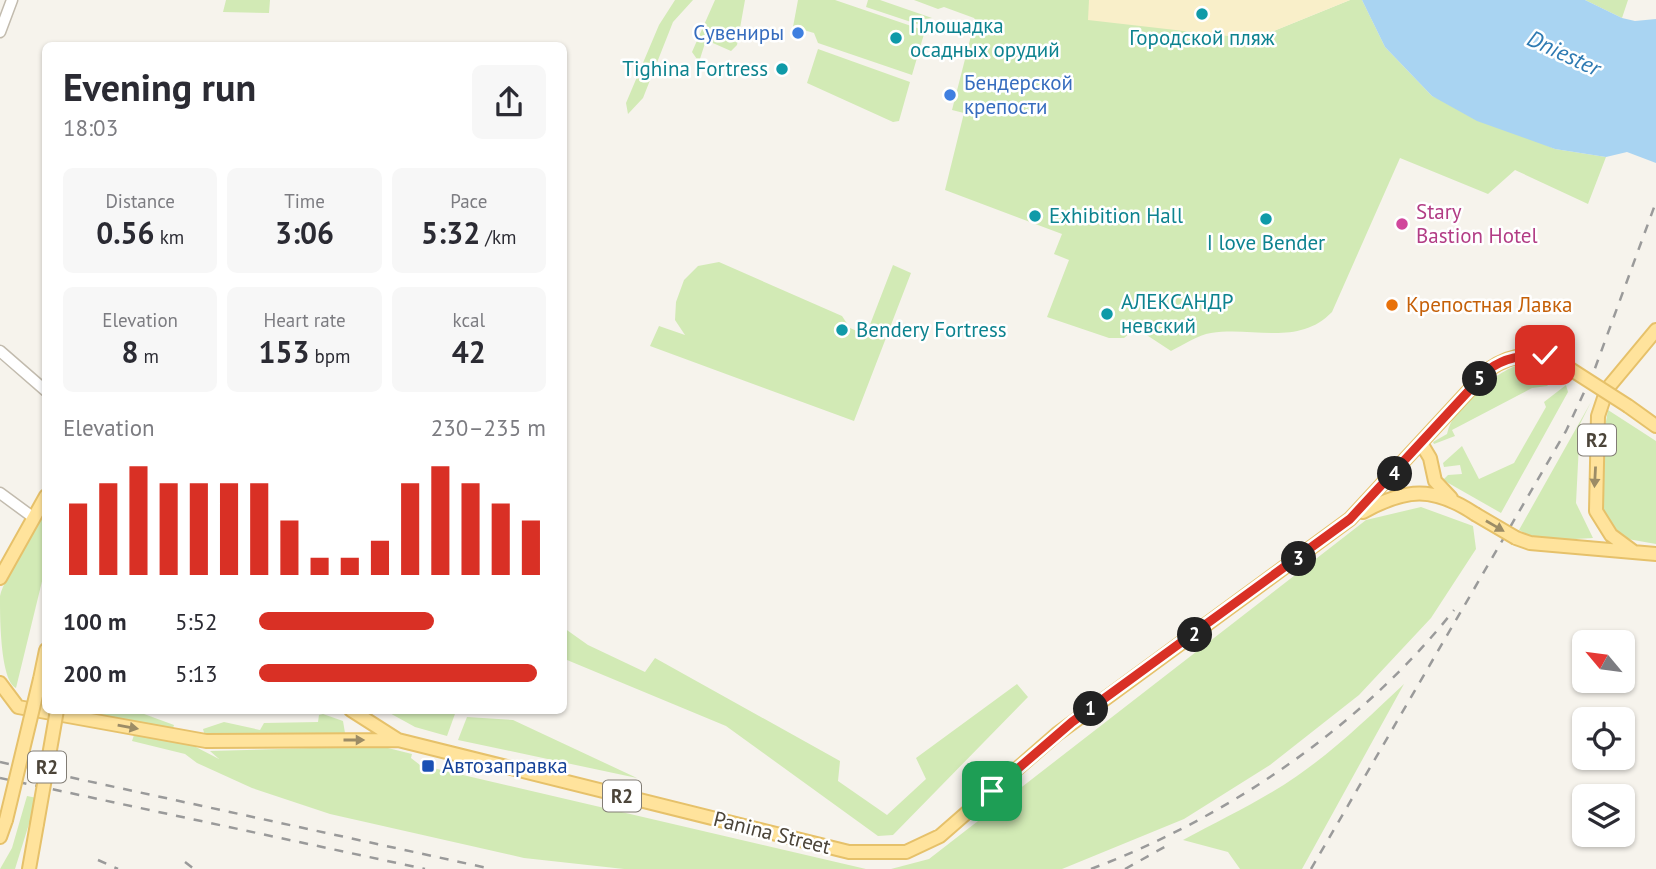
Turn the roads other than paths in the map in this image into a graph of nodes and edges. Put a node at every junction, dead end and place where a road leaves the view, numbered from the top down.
1 (12, 0) edge
2 (0, 32) edge
3 (1656, 330) edge
4 (0, 351) edge
5 (42, 388) edge
6 (1656, 426) edge
7 (1421, 443) junction
8 (0, 493) edge
9 (1451, 498) junction
10 (42, 503) edge
11 (34, 518) junction
12 (1350, 519) junction
13 (1634, 552) junction
14 (1656, 554) edge
15 (0, 578) edge
16 (42, 669) edge
17 (0, 683) edge
18 (42, 711) edge
19 (56, 714) edge
20 (57, 714) edge
21 (357, 714) edge
22 (398, 740) junction
23 (0, 837) edge
24 (29, 869) edge

1 - 2 street
3 -> 13 main road, R2
4 - 5 street
6 - 7 main road, R2, bridge
7 - 9 main road
7 - 12 main road, R2
8 - 11 street
9 - 12 main road, R2
9 -> 13 main road, R2, bridge
10 - 11 main road
11 - 15 main road
12 - 22 main road, Panina Street / R2
13 - 14 main road, R2
16 - 23 main road, R2, bridge
17 -> 18 main road
19 - 24 main road, R2, bridge
20 -> 22 main road
21 - 22 main road, Panina Street / R2

